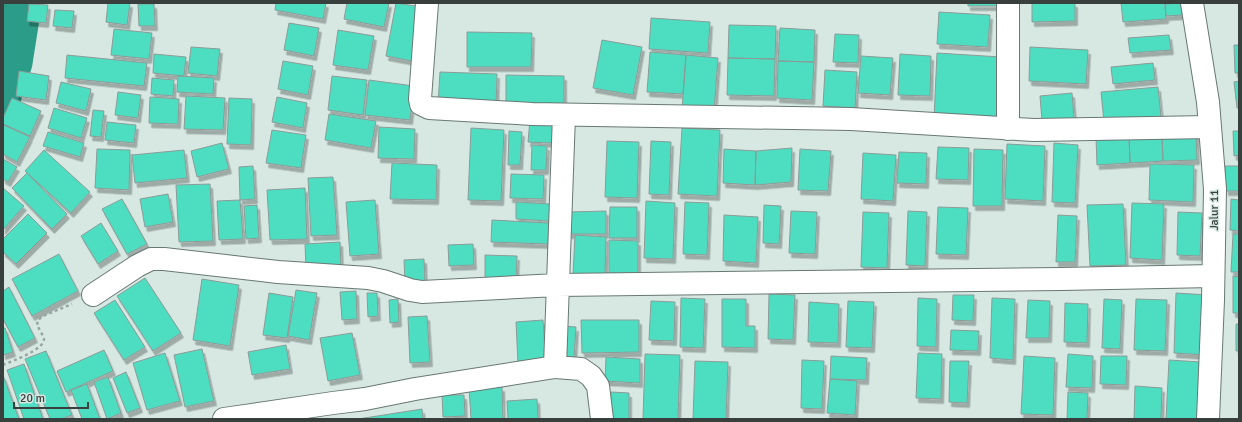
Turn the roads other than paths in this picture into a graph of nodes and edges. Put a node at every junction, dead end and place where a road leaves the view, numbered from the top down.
1 (427, 3) edge
2 (1008, 3) edge
3 (1192, 3) edge
4 (564, 115) junction
5 (1210, 127) junction
6 (1008, 129) junction
7 (1214, 276) junction
8 (557, 285) junction
9 (93, 295) road end
10 (555, 367) junction
11 (334, 411) edge
12 (224, 419) edge
13 (602, 419) edge
14 (1208, 419) edge

1 - 4 street
2 - 6 street
3 - 5 street, Jalur 11
4 - 6 street
4 - 8 street
5 - 6 street
5 - 7 street, Jalur 11
7 - 8 street
7 - 14 street, Jalur 11
8 - 9 street
8 - 10 street
10 - 11 street
10 - 13 street
11 - 12 street

